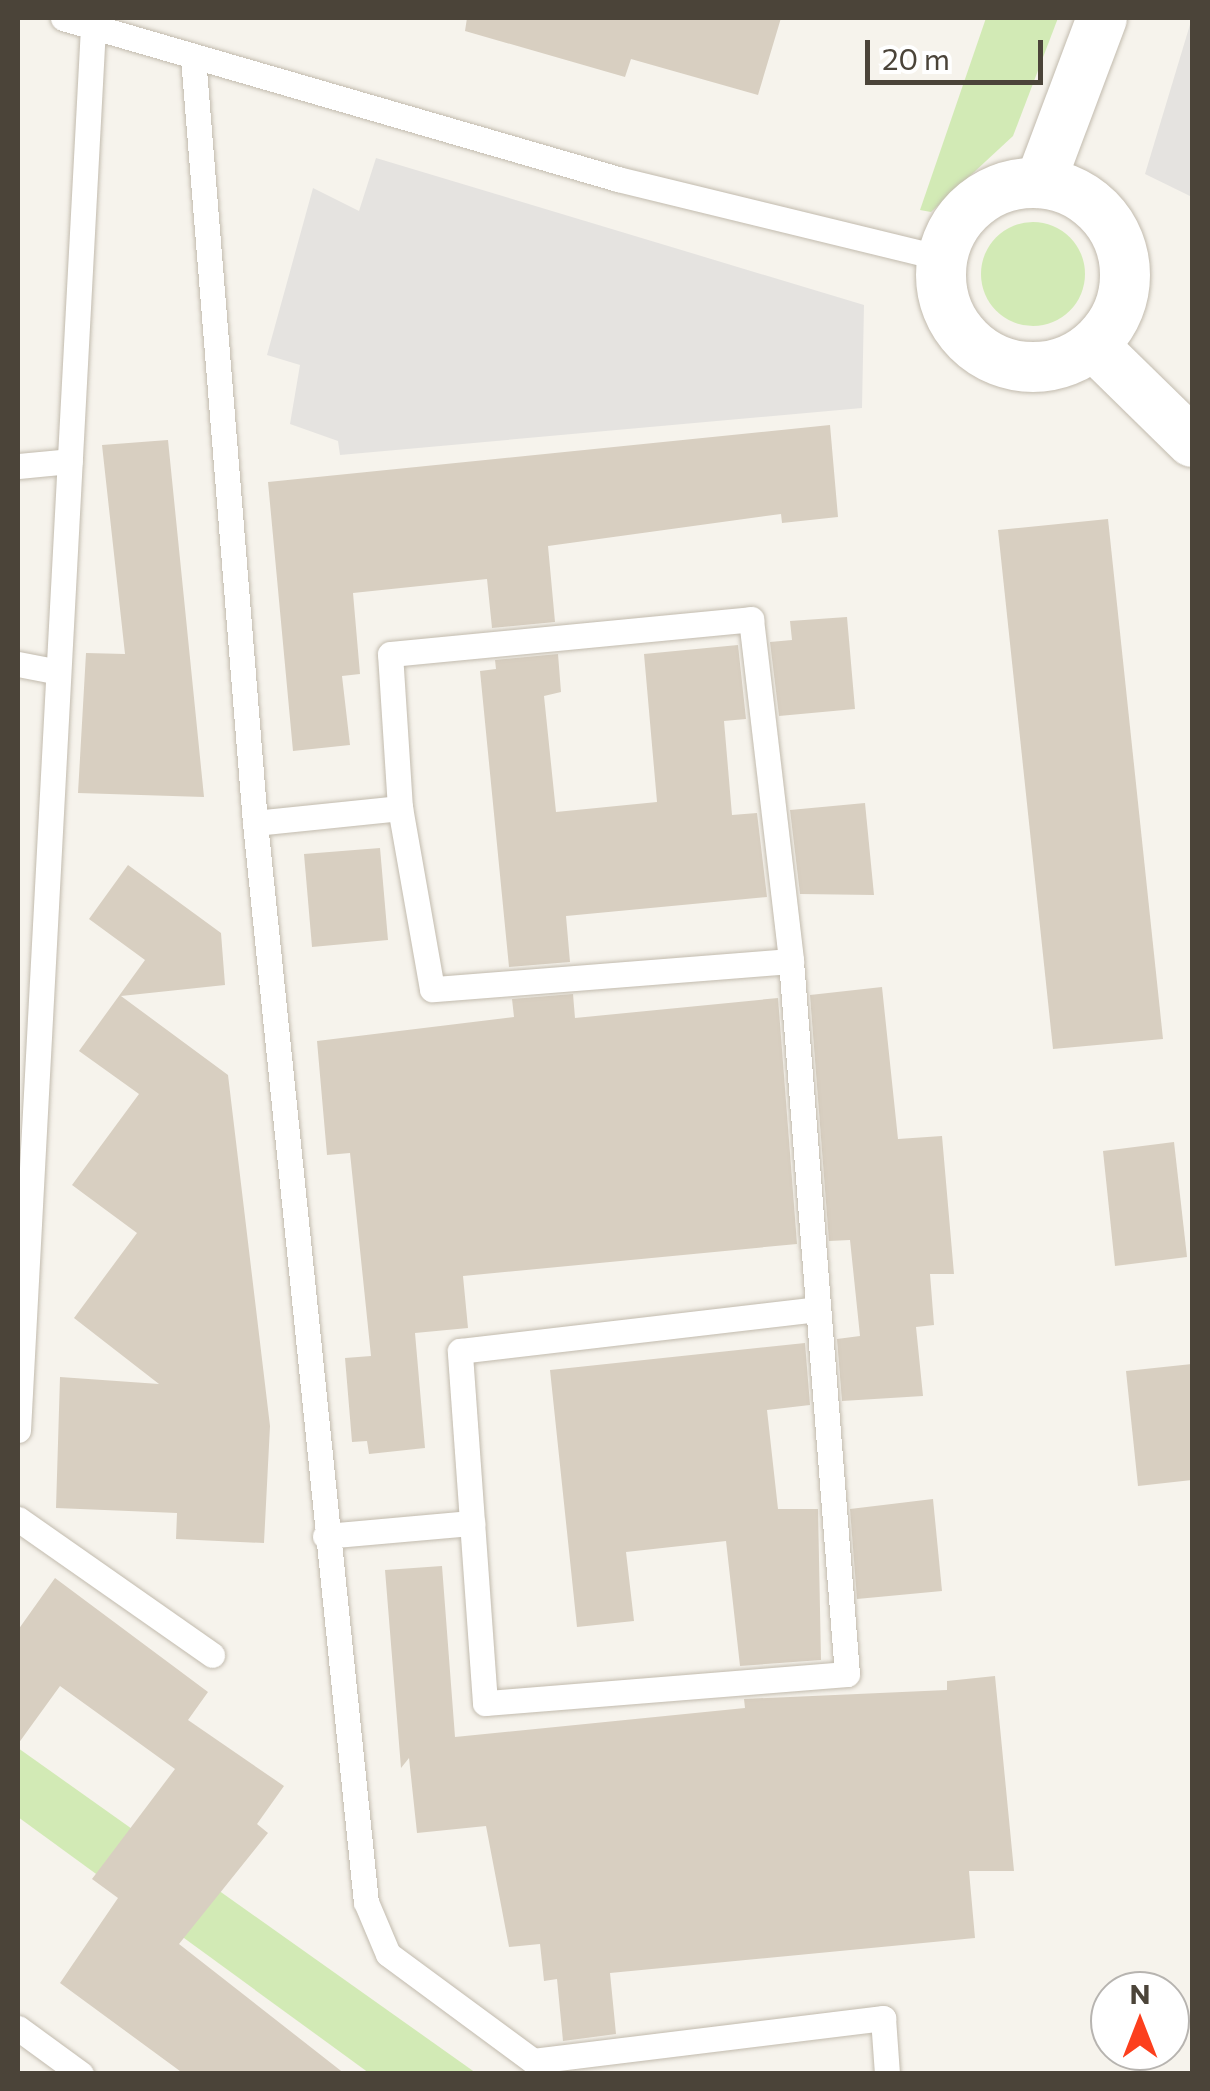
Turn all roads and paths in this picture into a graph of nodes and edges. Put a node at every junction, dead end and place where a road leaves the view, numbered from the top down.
1 (63, 18) edge
2 (1102, 18) edge
3 (93, 27) junction
4 (194, 57) junction
5 (1040, 182) junction
6 (941, 258) junction
7 (1094, 346) junction
8 (1192, 442) edge
9 (70, 461) junction
10 (18, 466) edge
11 (18, 664) edge
12 (55, 671) junction
13 (400, 808) junction
14 (254, 823) junction
15 (791, 960) junction
16 (818, 1310) junction
17 (18, 1430) edge
18 (18, 1518) edge
19 (472, 1523) junction
20 (325, 1536) junction
21 (212, 1656) dead end
22 (18, 2028) edge
23 (41, 2045) junction
24 (37, 2074) edge
25 (80, 2074) edge
26 (887, 2074) edge

1 - 3 lane
2 - 5 street
3 - 4 lane
3 - 9 lane
4 - 6 lane
4 - 14 lane
5 - 6 street
5 - 7 street
6 - 7 street
7 - 8 street
9 - 10 lane
9 - 12 lane
11 - 12 lane
12 - 17 lane
13 - 14 lane
13 - 15 lane
13 - 15 lane
14 - 20 lane
15 - 16 lane
16 - 19 lane
16 - 19 lane
18 - 21 lane
19 - 20 lane
20 - 26 lane
22 - 23 lane
23 - 24 lane
23 - 25 lane

